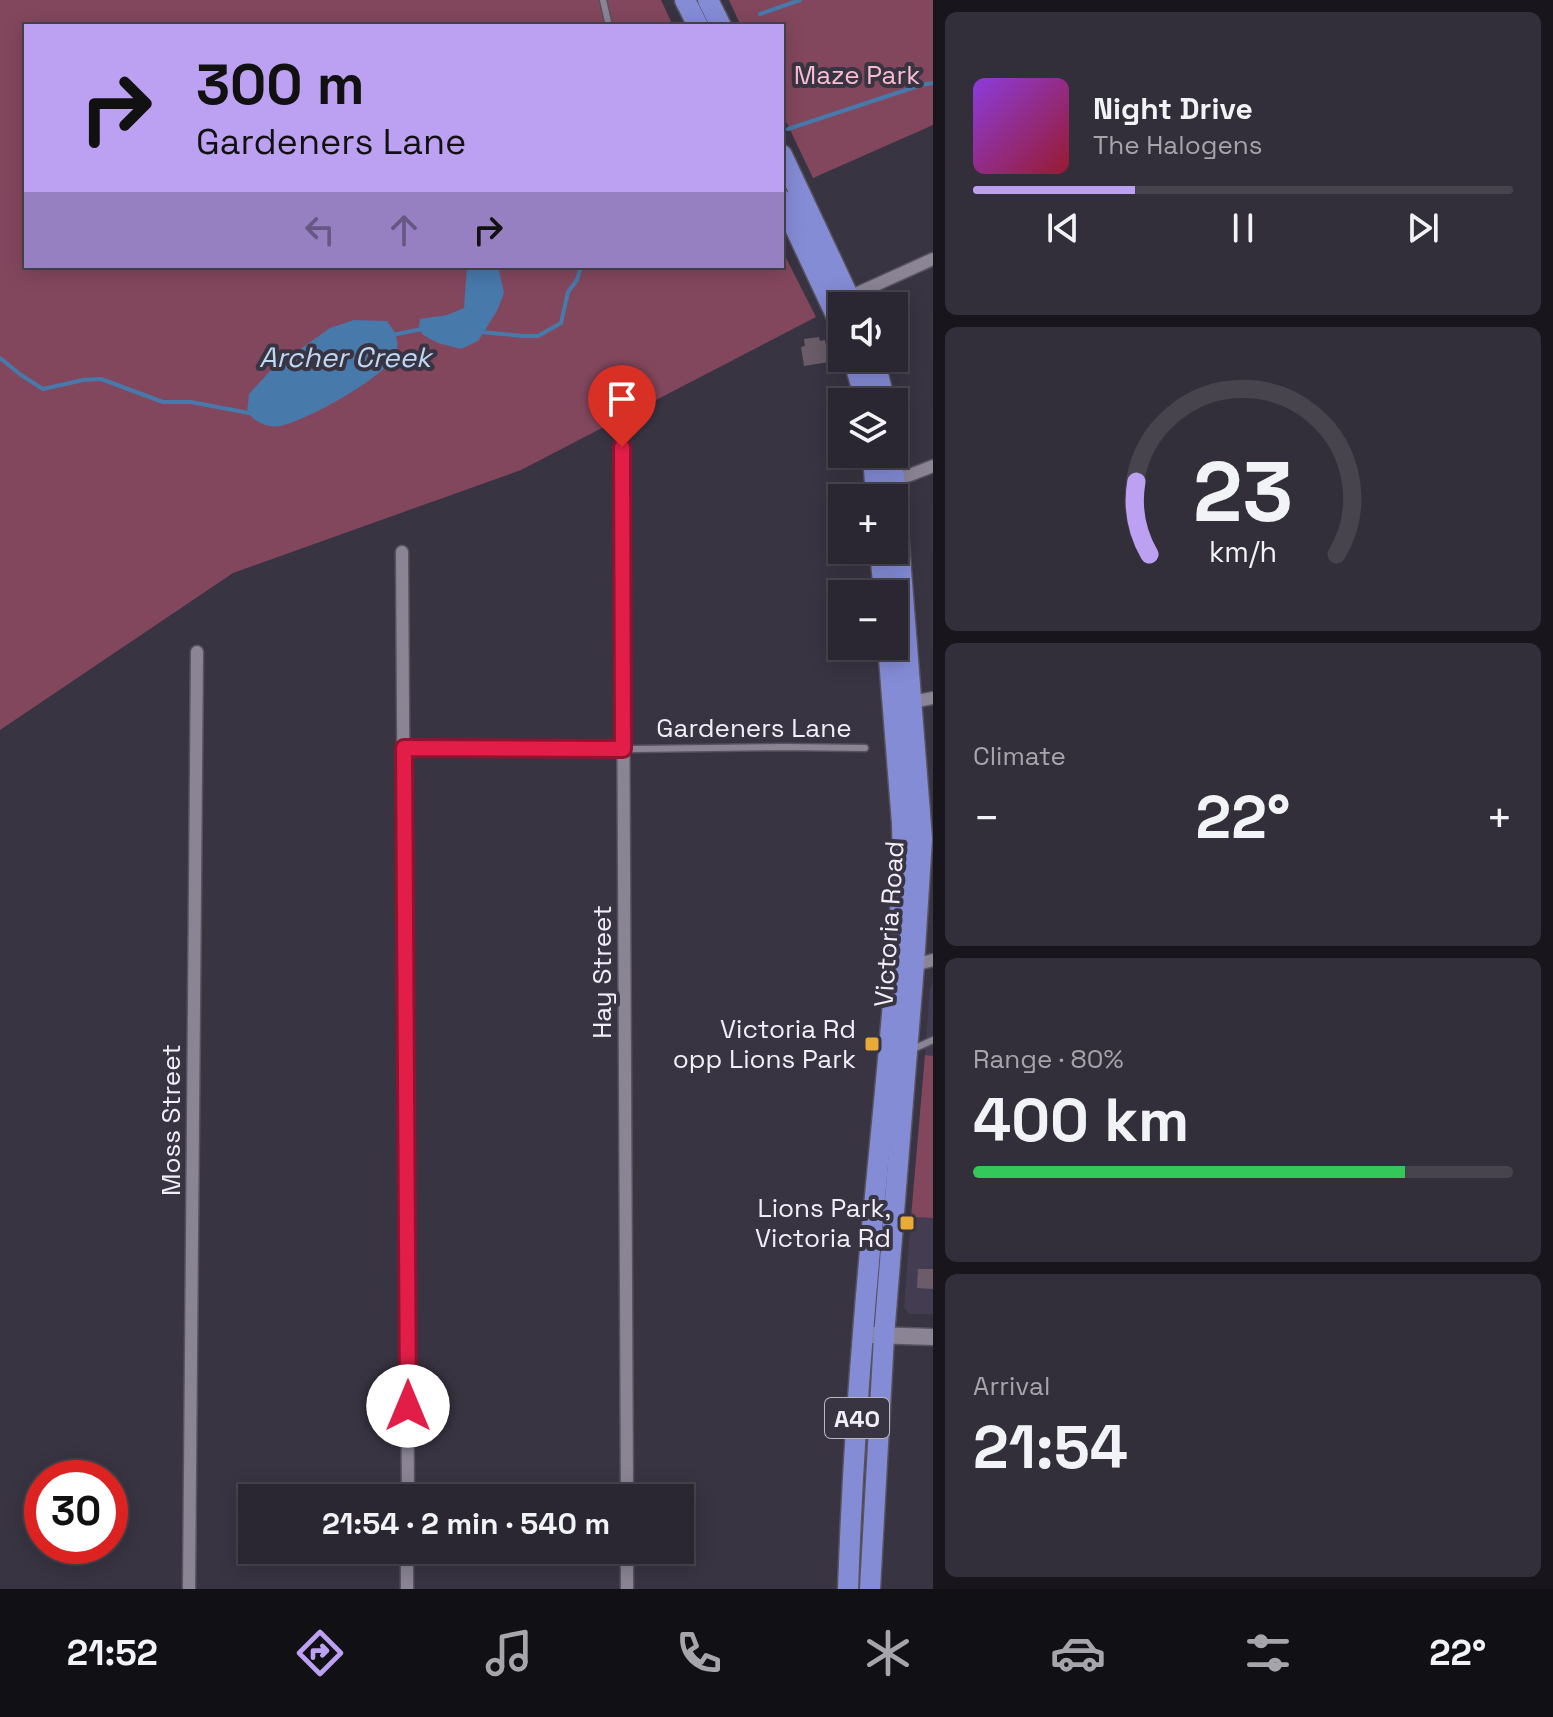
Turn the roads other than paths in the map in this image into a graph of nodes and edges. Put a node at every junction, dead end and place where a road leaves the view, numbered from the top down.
1 (603, 0) edge
2 (685, 0) edge
3 (708, 0) edge
4 (609, 24) edge
5 (697, 24) edge
6 (720, 24) edge
7 (784, 159) edge
8 (784, 204) edge
9 (933, 259) edge
10 (846, 292) edge
11 (870, 292) edge
12 (828, 298) edge
13 (622, 447) dead end
14 (933, 466) edge
15 (894, 468) edge
16 (895, 479) junction
17 (402, 552) dead end
18 (197, 652) dead end
19 (889, 660) edge
20 (933, 698) edge
21 (912, 702) junction
22 (404, 748) junction
23 (865, 748) dead end
24 (623, 749) junction
25 (924, 962) edge
26 (933, 1040) edge
27 (907, 1053) junction
28 (862, 1334) junction
29 (884, 1336) junction
30 (933, 1337) edge
31 (408, 1484) edge
32 (627, 1484) edge
33 (407, 1564) edge
34 (627, 1564) edge
35 (189, 1589) edge
36 (407, 1589) edge
37 (627, 1589) edge
38 (848, 1589) edge
39 (870, 1589) edge

1 - 4 lane
2 - 5 highway
3 - 6 highway
7 - 10 highway
8 - 12 highway
9 - 11 street
13 - 24 street, Hay Street
14 - 16 street
15 - 16 highway, Victoria Road / A40
16 - 21 highway, Victoria Road / A40
17 - 22 street
18 - 35 street, Moss Street
19 - 28 highway, Victoria Road / A40
20 - 21 street
21 - 25 highway, Victoria Road / A40
22 - 24 lane, Gardeners Lane
22 - 31 street
23 - 24 lane, Gardeners Lane
24 - 32 street, Hay Street
25 - 27 highway, Victoria Road / A40
26 - 27 lane
27 - 29 highway, Victoria Road / A40
28 - 29 street
28 - 38 highway, Victoria Road / A40
29 - 30 street
29 - 39 highway, Victoria Road / A40
33 - 36 street
34 - 37 street

